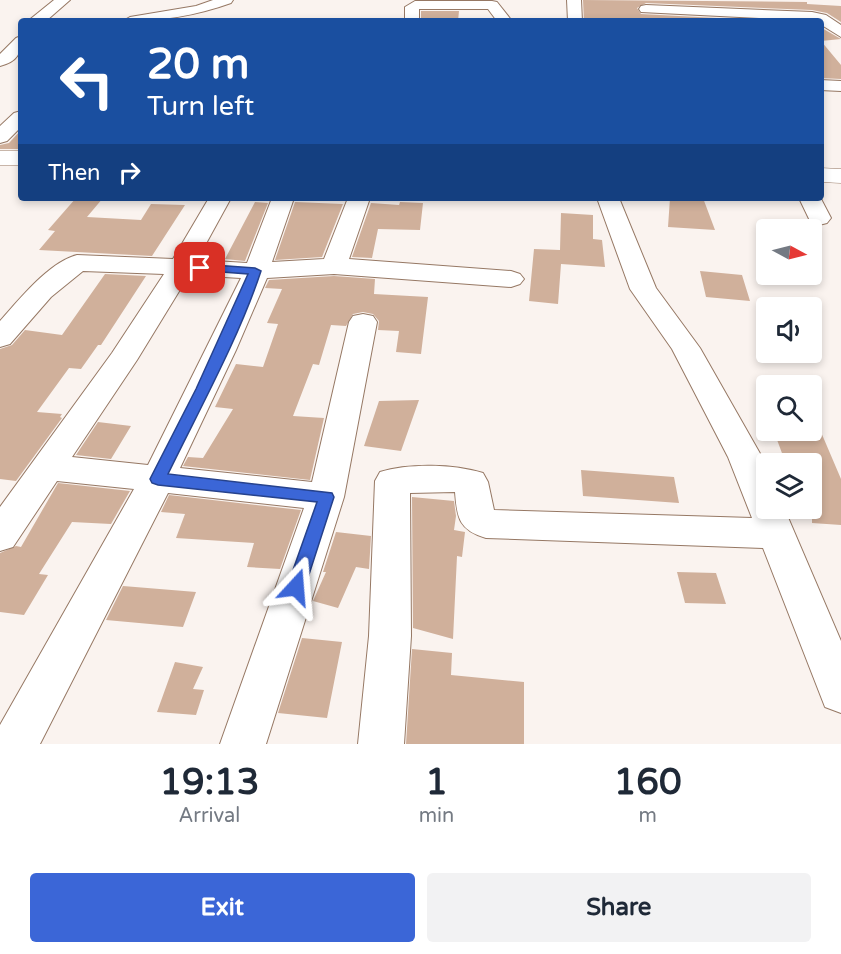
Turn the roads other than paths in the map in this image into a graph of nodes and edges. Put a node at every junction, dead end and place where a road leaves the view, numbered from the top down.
1 (63, 0) edge
2 (226, 0) edge
3 (574, 0) edge
4 (491, 2) edge
5 (456, 4) junction
6 (645, 10) edge
7 (40, 18) edge
8 (149, 18) edge
9 (412, 18) edge
10 (458, 18) edge
11 (502, 18) edge
12 (575, 18) edge
13 (821, 18) edge
14 (824, 20) edge
15 (841, 32) edge
16 (17, 35) edge
17 (0, 61) edge
18 (824, 84) edge
19 (841, 86) edge
20 (18, 120) edge
21 (0, 137) edge
22 (0, 158) edge
23 (18, 158) edge
24 (824, 176) edge
25 (841, 176) edge
26 (217, 201) edge
27 (282, 201) edge
28 (358, 201) edge
29 (609, 201) edge
30 (181, 267) junction
31 (334, 267) junction
32 (255, 271) junction
33 (511, 279) dead end
34 (363, 321) dead end
35 (0, 338) edge
36 (48, 467) junction
37 (158, 479) junction
38 (326, 497) junction
39 (776, 534) junction
40 (0, 536) edge
41 (841, 692) edge
42 (15, 744) edge
43 (243, 744) edge
44 (381, 744) edge

1 - 7 street
2 - 8 street
3 - 12 street
4 - 5 street
4 - 11 street
5 - 9 street
5 - 10 street
6 - 13 street
14 - 15 street
16 - 17 street
18 - 19 street
20 - 21 street
22 - 23 street
24 - 25 street
26 - 30 street
27 - 32 street
28 - 31 street
29 - 39 street
30 - 32 street
30 - 35 street
30 - 36 street
31 - 32 street
31 - 33 street
32 - 37 street
34 - 38 street
36 - 37 street
36 - 40 street
37 - 38 street
37 - 42 street
38 - 43 street
39 - 41 street
39 - 44 street

